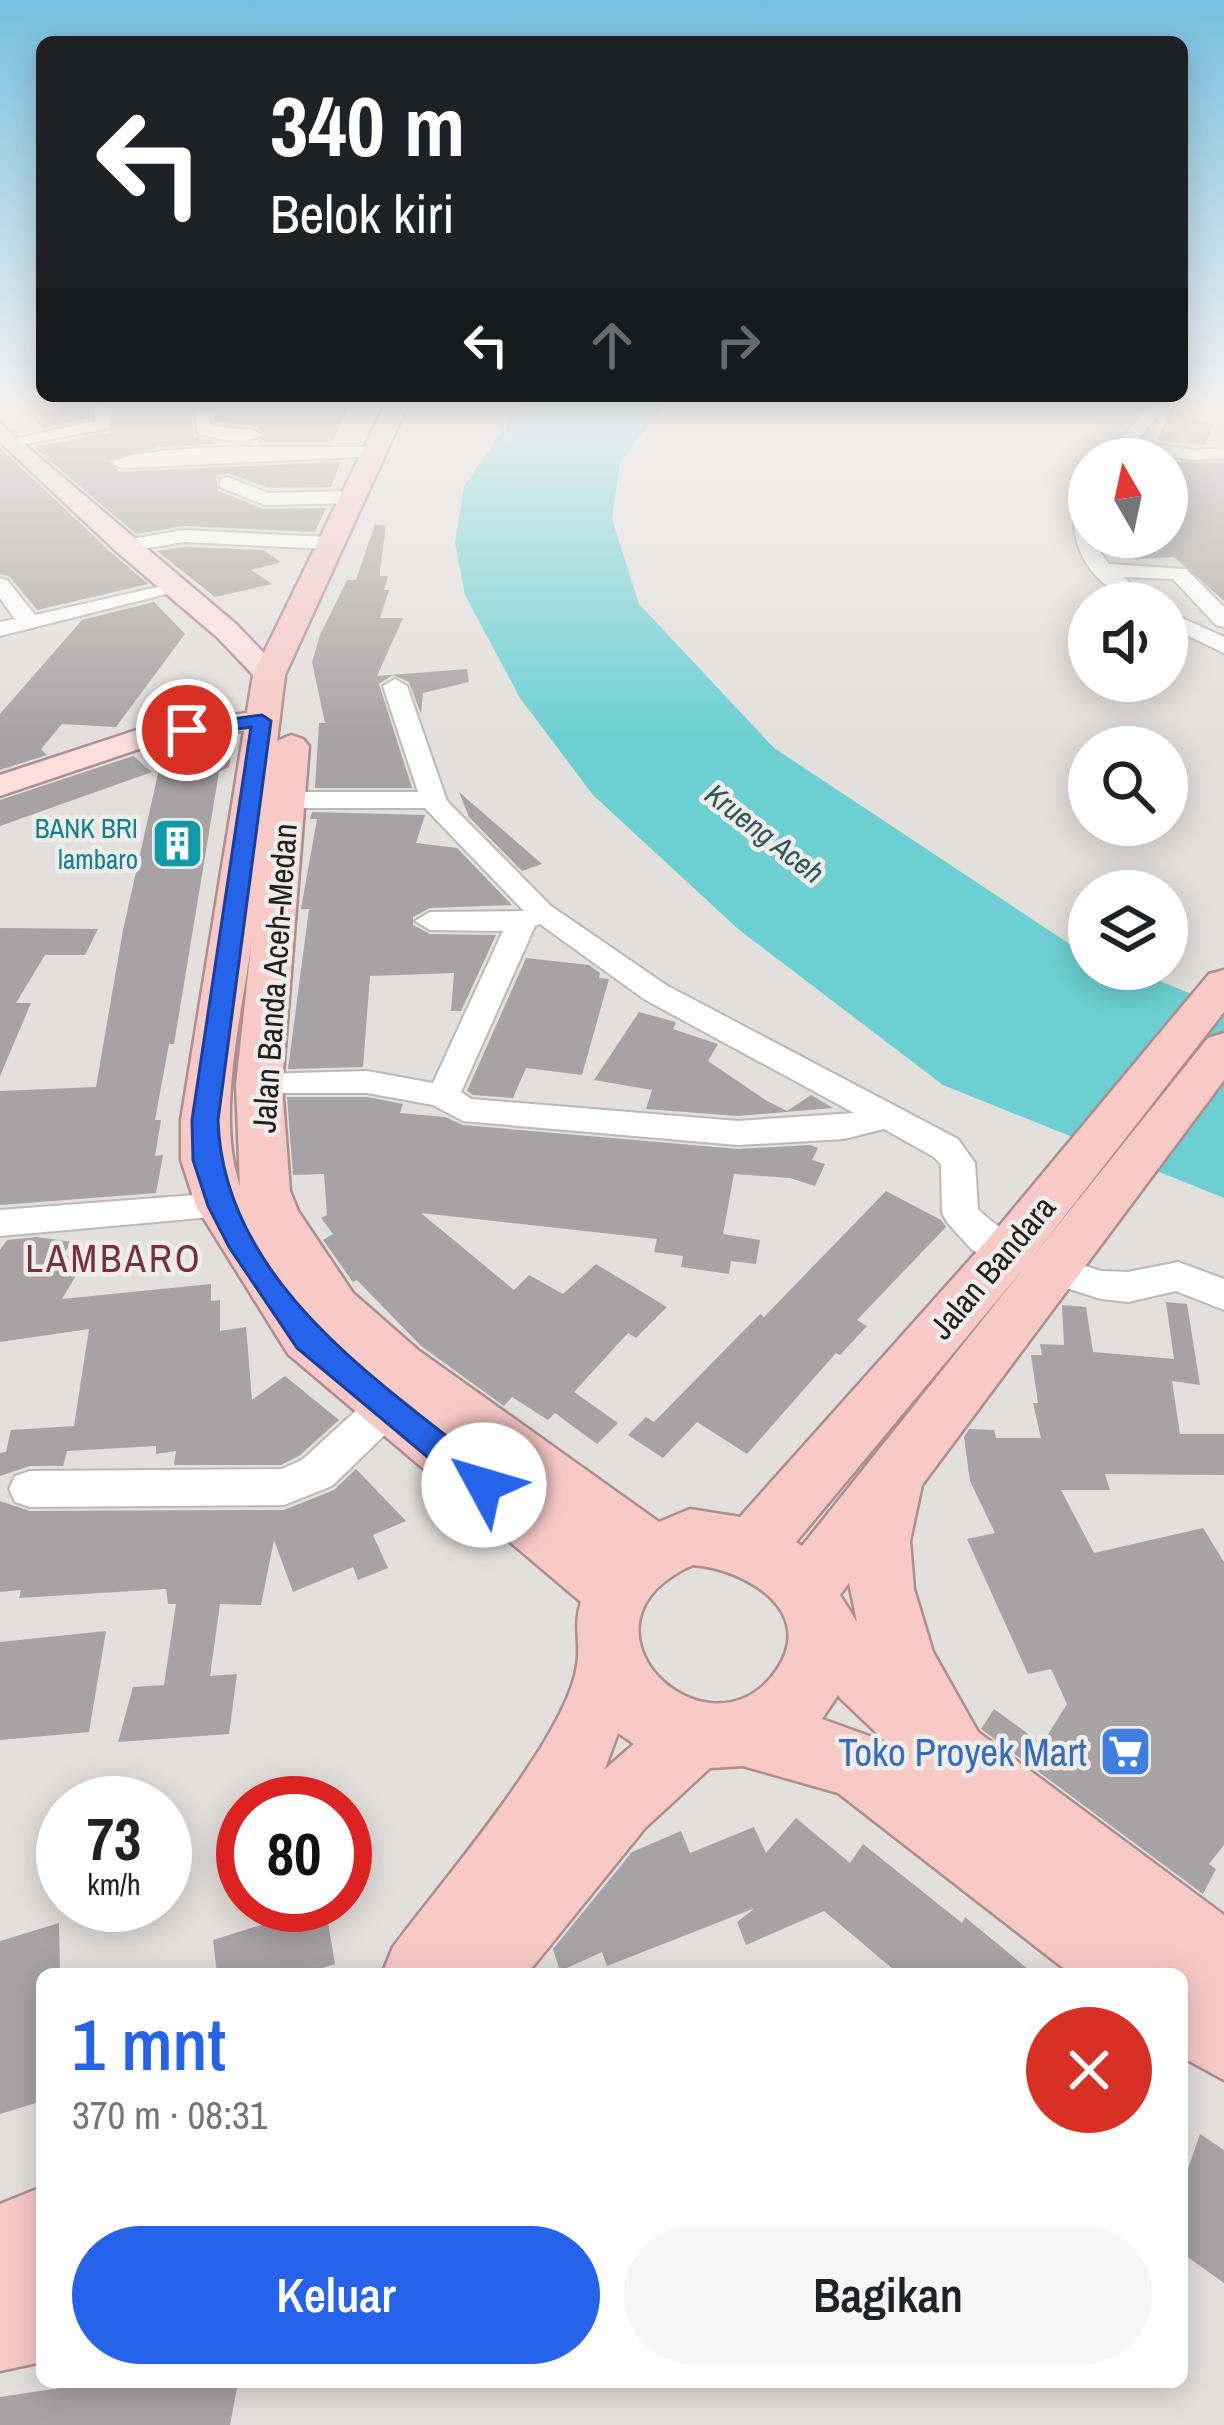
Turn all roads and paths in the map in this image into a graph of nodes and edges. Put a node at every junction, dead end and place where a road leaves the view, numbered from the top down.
1 (88, 511) edge
2 (346, 511) edge
3 (356, 511) edge
4 (328, 543) junction
5 (125, 546) junction
6 (1095, 558) edge
7 (1103, 570) junction
8 (1118, 582) edge
9 (0, 584) edge
10 (175, 589) junction
11 (1224, 620) edge
12 (29, 622) junction
13 (291, 623) junction
14 (0, 629) edge
15 (1224, 629) edge
16 (1188, 630) edge
17 (227, 631) junction
18 (1198, 635) junction
19 (1224, 646) edge
20 (268, 675) junction
21 (394, 686) dead end
22 (262, 721) junction
23 (0, 786) edge
24 (286, 800) junction
25 (434, 800) junction
26 (532, 917) junction
27 (430, 921) dead end
28 (1224, 983) edge
29 (1224, 1048) edge
30 (259, 1085) junction
31 (442, 1096) junction
32 (888, 1117) junction
33 (1077, 1202) junction
34 (221, 1206) junction
35 (0, 1222) edge
36 (1031, 1260) junction
37 (1224, 1295) edge
38 (387, 1407) junction
39 (900, 1463) junction
40 (29, 1489) dead end
41 (754, 1546) junction
42 (632, 1570) junction
43 (812, 1609) junction
44 (610, 1666) junction
45 (720, 1734) junction
46 (993, 1795) junction
47 (1224, 1961) edge
48 (423, 1968) edge
49 (483, 1968) edge
50 (1125, 1968) edge
51 (1188, 2013) edge
52 (1224, 2040) edge
53 (36, 2232) edge
54 (0, 2247) edge
55 (36, 2319) edge
56 (0, 2327) edge

1 - 5 main road
2 - 4 highway, Jalan Banda Aceh-Medan
3 - 24 highway, Jalan Banda Aceh-Medan
4 - 5 street
4 - 13 highway, Jalan Banda Aceh-Medan
5 - 10 main road
6 - 7 street
7 - 8 street
7 - 11 street
9 - 12 street
10 - 12 street
10 - 17 main road
12 - 14 street
13 - 17 main road
13 - 20 highway, Jalan Banda Aceh-Medan
15 - 18 street
16 - 18 street
17 - 20 main road
18 - 19 street
20 - 22 highway, Jalan Banda Aceh-Medan
21 - 25 street
22 - 23 main road
22 - 34 highway, Jalan Banda Aceh-Medan
24 - 25 street
24 - 30 highway, Jalan Banda Aceh-Medan
25 - 26 street
26 - 27 street
26 - 31 street
26 - 32 street
28 - 33 highway, Jalan Bandara
29 - 33 highway, Jalan Bandara
30 - 31 street
30 - 42 highway, Jalan Banda Aceh-Medan
31 - 32 street
32 - 36 street
33 - 36 highway, Jalan Bandara
34 - 35 street
34 - 38 highway, Jalan Banda Aceh-Medan
36 - 37 street
36 - 39 highway, Jalan Bandara
36 - 41 highway, Jalan Bandara
38 - 40 street
38 - 42 highway, Jalan Banda Aceh-Medan
39 - 43 highway, Jalan Bandara
39 - 46 highway
41 - 42 highway
41 - 43 highway
42 - 44 highway
43 - 45 highway
43 - 46 highway
44 - 45 highway
44 - 48 highway
45 - 49 highway
45 - 50 highway
46 - 47 highway
51 - 52 highway
53 - 54 highway
55 - 56 highway

